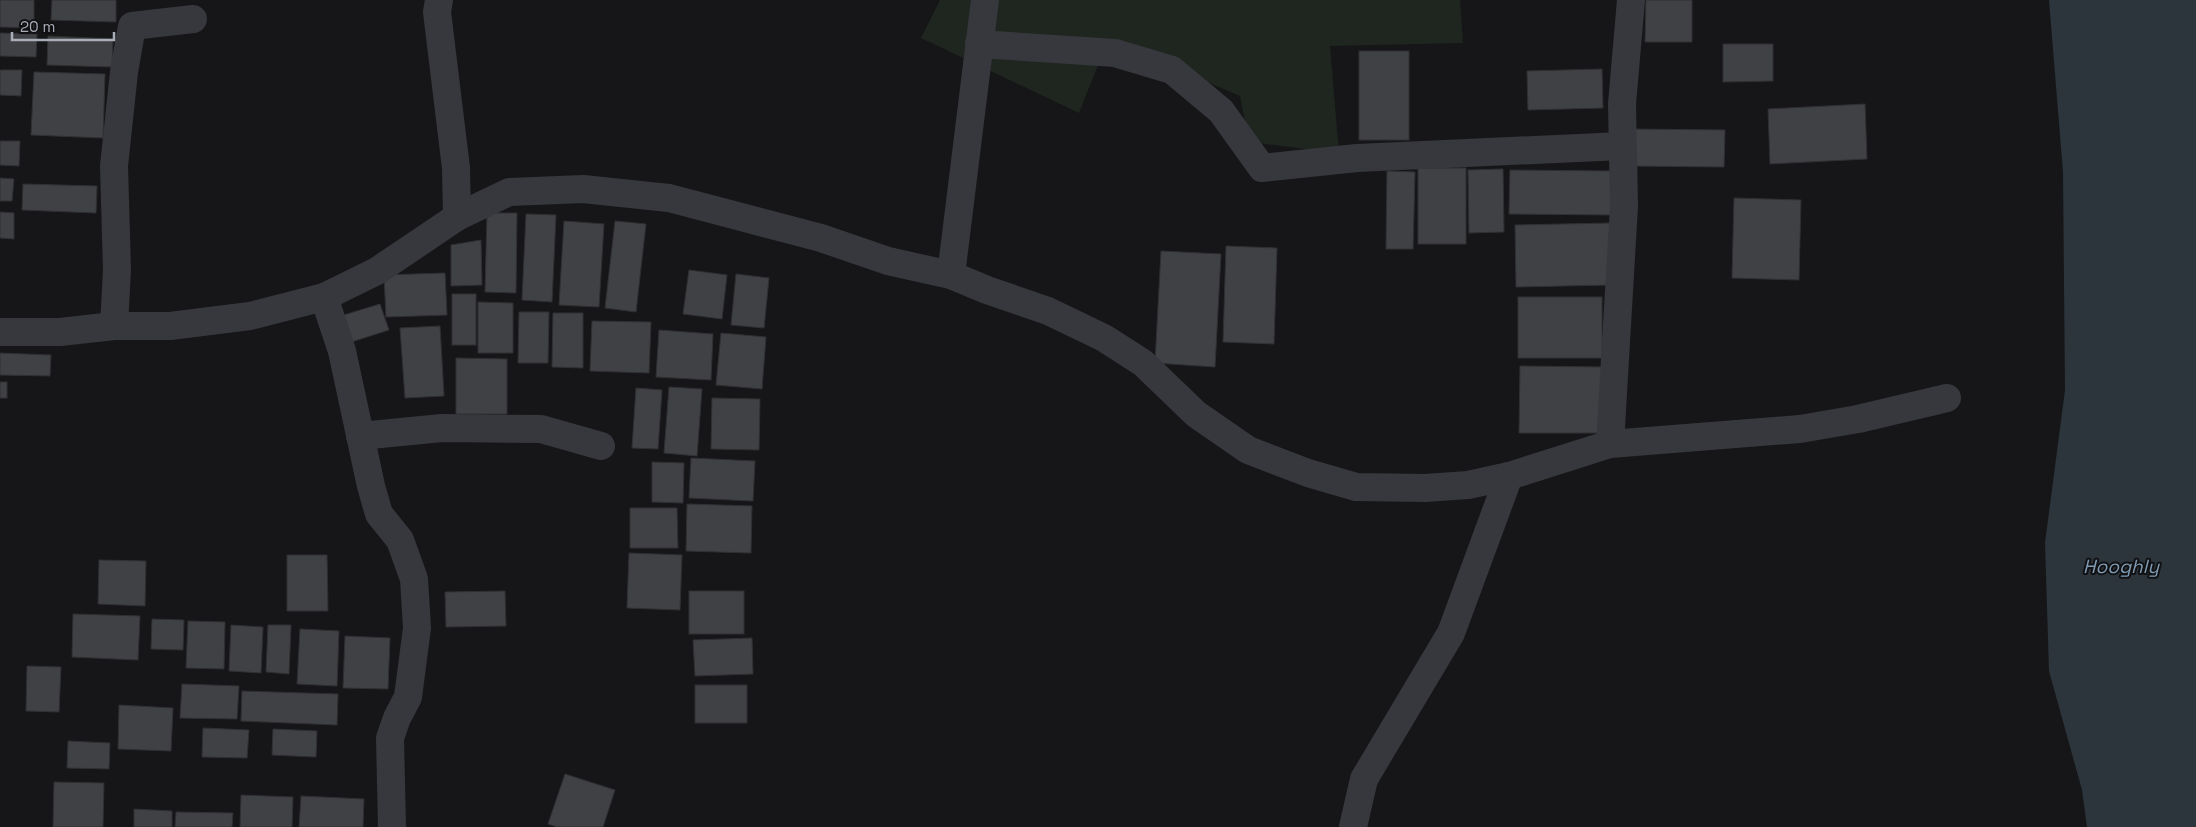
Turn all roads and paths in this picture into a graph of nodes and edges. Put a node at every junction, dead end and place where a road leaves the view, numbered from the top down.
1 (439, 0) edge
2 (985, 0) edge
3 (1631, 0) edge
4 (193, 19) dead end
5 (979, 44) junction
6 (1622, 146) junction
7 (457, 217) junction
8 (951, 275) junction
9 (324, 297) junction
10 (114, 326) junction
11 (0, 332) edge
12 (1947, 398) dead end
13 (360, 436) junction
14 (1610, 444) junction
15 (601, 446) dead end
16 (1509, 476) junction
17 (392, 827) edge
18 (1353, 827) edge

1 - 7 street
2 - 5 street
3 - 6 street
4 - 10 street
5 - 6 street
5 - 8 street
6 - 14 street
7 - 8 street
7 - 9 street
8 - 16 street
9 - 10 street
9 - 13 street
10 - 11 street
12 - 14 street
13 - 15 street
13 - 17 street
14 - 16 street
16 - 18 street

